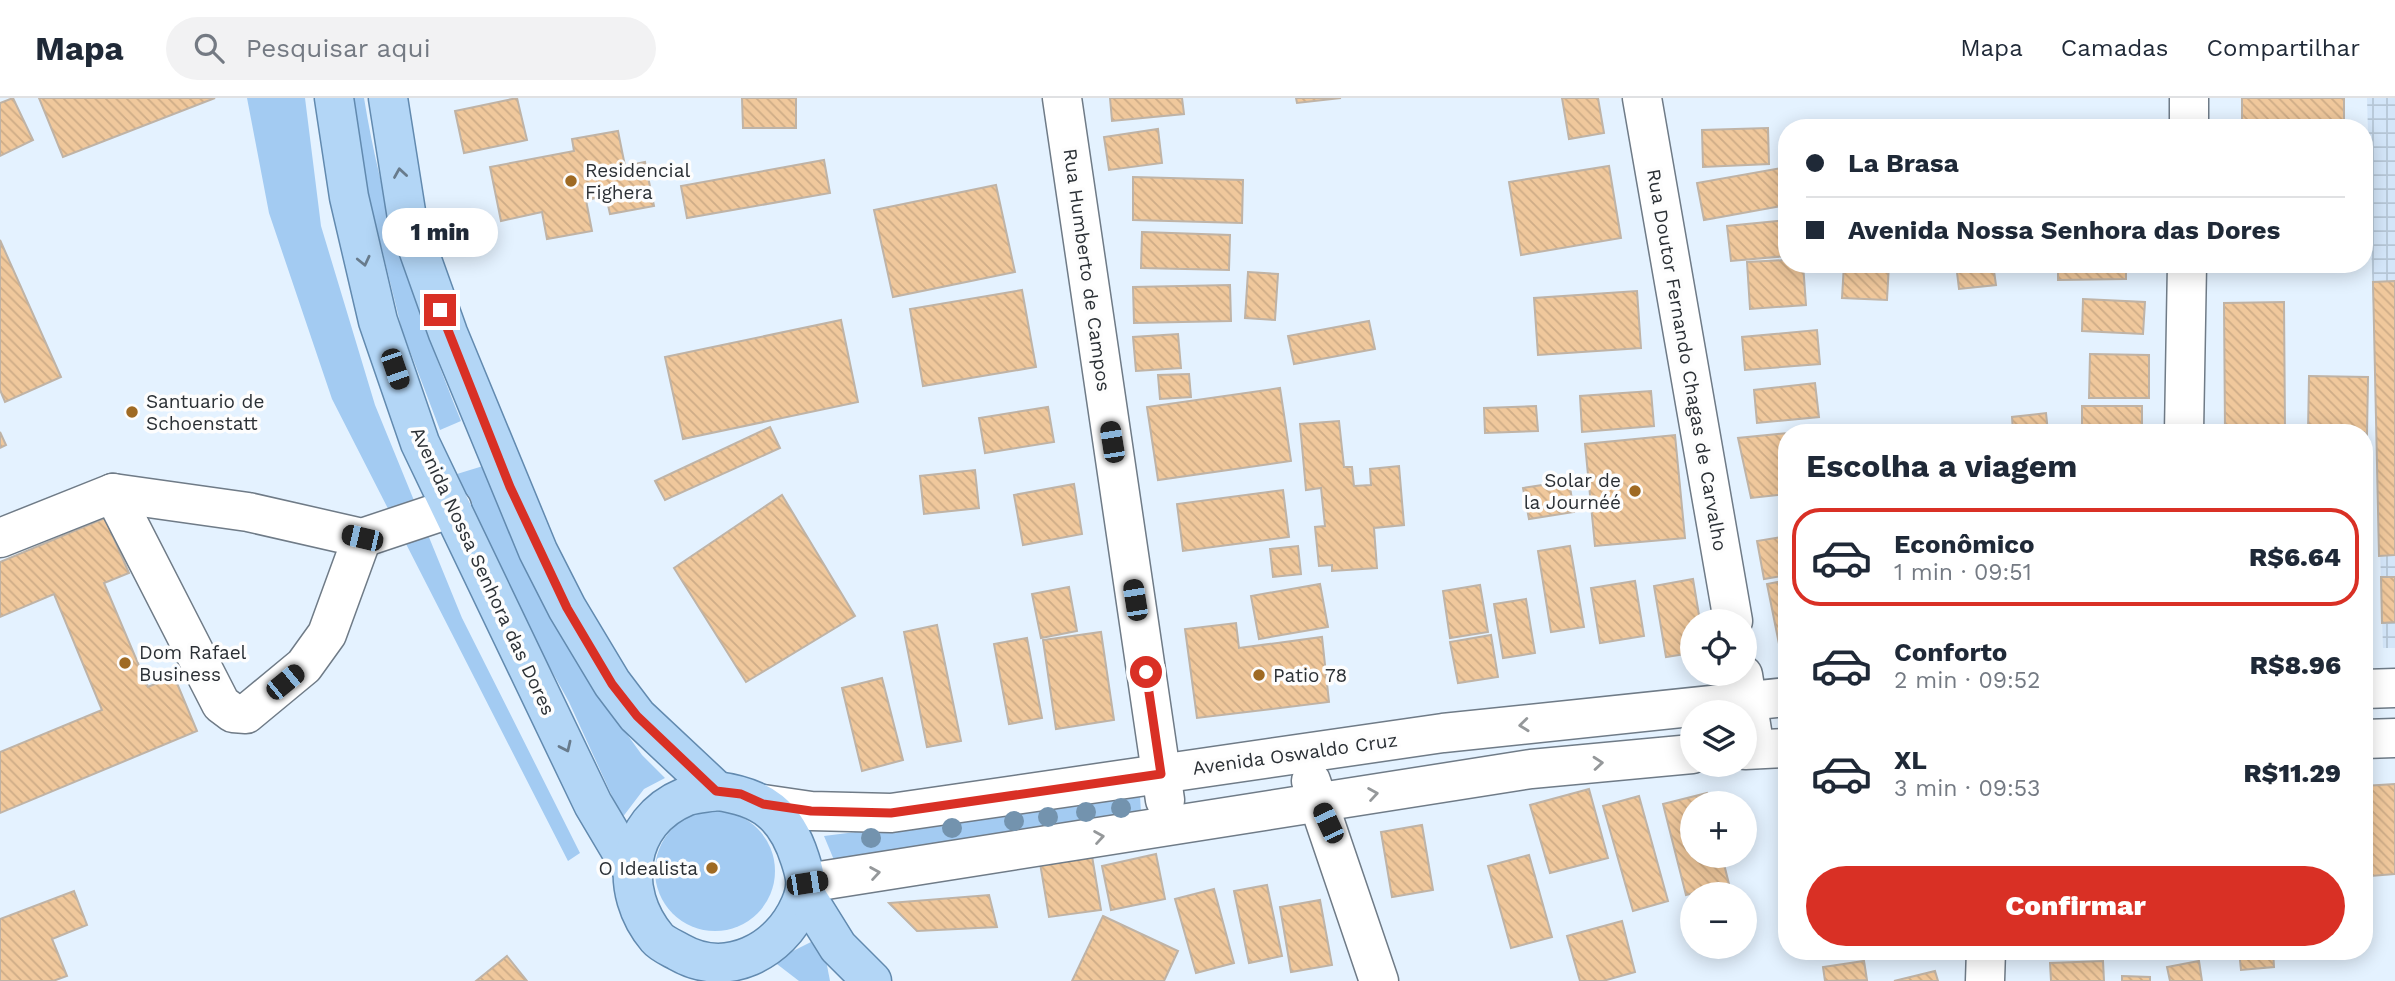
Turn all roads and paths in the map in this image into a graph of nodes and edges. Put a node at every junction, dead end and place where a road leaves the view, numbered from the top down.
1 (334, 98) edge
2 (387, 98) edge
3 (1062, 98) edge
4 (1642, 98) edge
5 (2189, 98) edge
6 (2189, 119) edge
7 (2187, 273) edge
8 (2184, 424) edge
9 (113, 493) junction
10 (452, 508) junction
11 (0, 538) edge
12 (362, 538) junction
13 (1731, 609) edge
14 (1745, 687) edge
15 (2395, 688) edge
16 (2373, 689) edge
17 (1778, 695) edge
18 (2395, 738) edge
19 (2373, 739) edge
20 (1762, 749) edge
21 (1303, 753) junction
22 (1680, 755) edge
23 (1161, 774) junction
24 (716, 791) junction
25 (1318, 803) junction
26 (763, 804) junction
27 (1168, 826) junction
28 (631, 868) junction
29 (806, 889) junction
30 (1986, 960) edge
31 (838, 964) edge
32 (745, 972) edge
33 (872, 981) edge
34 (1379, 981) edge
35 (1985, 981) edge

1 -> 10 main road, Avenida Nossa Senhora das Dores
24 -> 2 main road
3 - 23 street, Rua Humberto de Campos
4 - 13 street, Rua Doutor Fernando Chagas de Carvalho
5 - 6 street
7 - 8 street
9 - 11 street
9 - 12 street
9 - 12 street
10 - 12 street
10 -> 28 main road, Avenida Nossa Senhora das Dores
14 - 17 street, Avenida Oswaldo Cruz
14 - 20 street
14 -> 21 street, Avenida Oswaldo Cruz
15 - 16 street
18 - 19 street
21 - 23 street, Avenida Oswaldo Cruz
21 - 25 street
25 -> 22 street
23 - 26 street, Avenida Oswaldo Cruz
23 - 27 street, Rua Humberto de Campos
24 - 26 main road
24 - 28 main road
25 - 27 street
25 - 34 street
26 - 29 main road
29 -> 27 street
28 - 32 main road
29 - 31 main road
29 - 32 main road
30 - 35 street
31 - 33 main road

